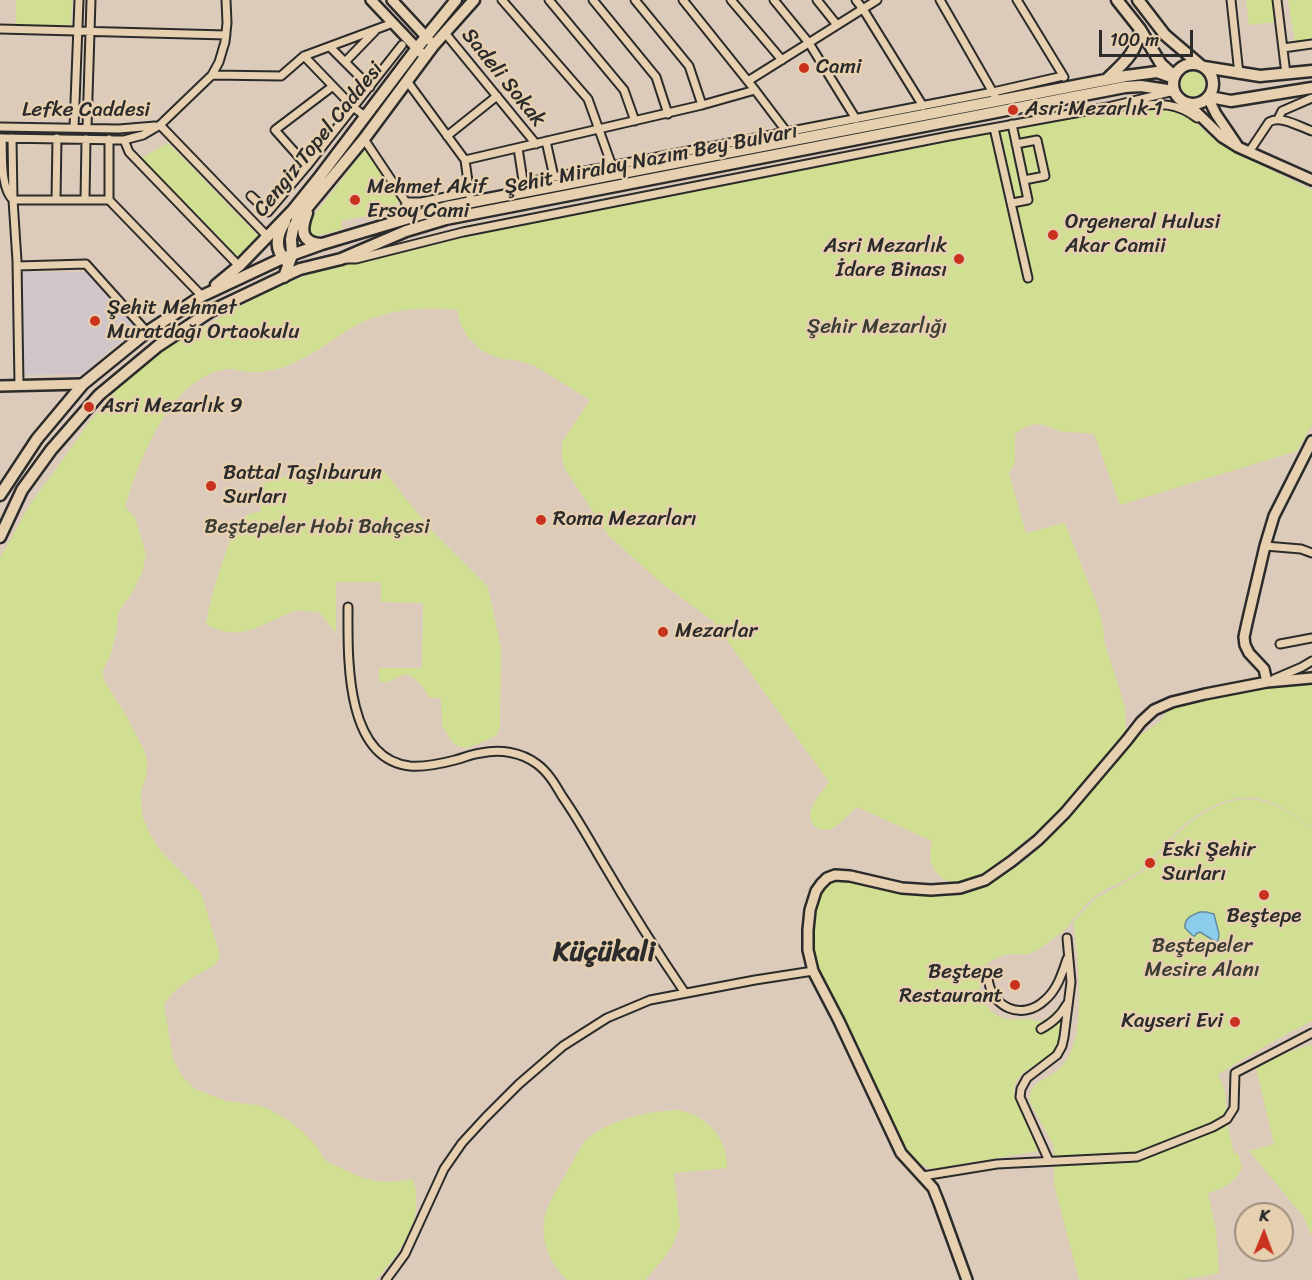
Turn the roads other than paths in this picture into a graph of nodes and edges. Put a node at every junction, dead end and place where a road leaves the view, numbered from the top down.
1 (79, 0) edge
2 (91, 0) edge
3 (226, 0) edge
4 (371, 0) edge
5 (392, 0) edge
6 (456, 0) edge
7 (474, 0) edge
8 (501, 0) edge
9 (549, 0) edge
10 (592, 0) edge
11 (635, 0) edge
12 (683, 0) edge
13 (731, 0) edge
14 (774, 0) edge
15 (817, 0) edge
16 (856, 0) edge
17 (877, 0) edge
18 (940, 0) edge
19 (1017, 0) edge
20 (1117, 0) edge
21 (1138, 0) edge
22 (1231, 0) edge
23 (1277, 0) edge
24 (863, 9) junction
25 (393, 23) junction
26 (837, 25) junction
27 (377, 29) junction
28 (1140, 29) junction
29 (0, 30) edge
30 (78, 31) junction
31 (90, 32) junction
32 (445, 33) junction
33 (226, 35) junction
34 (426, 36) junction
35 (809, 43) junction
36 (1312, 44) edge
37 (402, 45) dead end
38 (434, 46) junction
39 (330, 47) junction
40 (417, 48) junction
41 (1282, 48) junction
42 (304, 56) junction
43 (425, 57) junction
44 (782, 60) junction
45 (345, 62) junction
46 (1202, 66) junction
47 (1312, 71) edge
48 (1239, 74) junction
49 (1286, 74) junction
50 (212, 75) junction
51 (1063, 76) junction
52 (1174, 77) junction
53 (1106, 80) junction
54 (408, 81) junction
55 (748, 81) junction
56 (333, 86) junction
57 (369, 87) junction
58 (1070, 87) junction
59 (1312, 88) edge
60 (755, 90) junction
61 (1174, 91) junction
62 (497, 96) junction
63 (996, 96) junction
64 (1209, 97) junction
65 (1312, 98) edge
66 (1186, 103) junction
67 (702, 105) junction
68 (922, 106) junction
69 (353, 107) junction
70 (1108, 107) junction
71 (668, 114) junction
72 (366, 117) junction
73 (856, 119) junction
74 (1278, 119) junction
75 (1204, 120) junction
76 (635, 121) junction
77 (1012, 124) junction
78 (160, 125) junction
79 (0, 127) edge
80 (74, 128) junction
81 (994, 128) junction
82 (87, 129) junction
83 (599, 129) junction
84 (1312, 131) edge
85 (447, 136) junction
86 (790, 136) junction
87 (1, 138) edge
88 (12, 138) junction
89 (57, 138) junction
90 (86, 139) junction
91 (109, 139) junction
92 (364, 139) junction
93 (124, 140) junction
94 (546, 141) junction
95 (536, 144) junction
96 (1016, 144) junction
97 (1238, 147) junction
98 (518, 148) junction
99 (1250, 152) junction
100 (465, 160) junction
101 (307, 166) junction
102 (612, 166) junction
103 (554, 177) junction
104 (1024, 180) junction
105 (1312, 180) edge
106 (524, 188) junction
107 (252, 196) dead end
108 (471, 197) junction
109 (13, 200) junction
110 (56, 200) junction
111 (85, 200) junction
112 (110, 200) junction
113 (406, 202) junction
114 (1012, 203) junction
115 (309, 206) junction
116 (293, 210) junction
117 (404, 219) junction
118 (267, 236) junction
119 (322, 244) junction
120 (288, 259) junction
121 (341, 259) junction
122 (17, 266) junction
123 (239, 266) junction
124 (300, 269) junction
125 (284, 277) junction
126 (1028, 278) dead end
127 (202, 296) junction
128 (147, 332) junction
129 (19, 384) junction
130 (83, 384) junction
131 (0, 386) edge
132 (1312, 441) edge
133 (0, 495) edge
134 (0, 537) edge
135 (1265, 546) junction
136 (1312, 553) edge
137 (348, 607) dead end
138 (1312, 638) edge
139 (1280, 644) dead end
140 (1312, 661) edge
141 (1312, 678) edge
142 (1267, 682) junction
143 (1067, 938) dead end
144 (1068, 956) junction
145 (813, 971) junction
146 (988, 976) dead end
147 (686, 993) junction
148 (1068, 1002) junction
149 (1041, 1029) dead end
150 (1312, 1033) edge
151 (1049, 1161) junction
152 (923, 1176) junction
153 (386, 1280) edge
154 (967, 1280) edge

1 - 30 street
2 - 31 street
3 - 33 street
4 - 25 street
5 - 34 street
6 - 34 main road, Cengiz Topel Caddesi
7 - 32 main road, Cengiz Topel Caddesi
8 - 83 street
9 - 76 street
10 - 71 street
11 - 67 street
12 - 55 street
13 - 44 street
14 - 35 street
15 - 26 street
16 - 24 street
17 - 24 street
18 - 63 street
19 - 51 street
20 - 28 main road
21 - 46 main road
22 - 48 street
23 - 41 street
24 - 26 street
24 - 68 street
25 - 27 street
25 - 40 street
26 - 35 street
27 - 39 street
27 - 45 street
28 - 52 main road
28 - 53 main road
29 - 30 street
30 - 31 street
30 - 80 street
31 - 33 street
31 - 82 street
32 - 38 main road, Cengiz Topel Caddesi
32 - 62 street, Sadeli Sokak
33 - 50 street
34 - 38 street
34 - 40 main road, Cengiz Topel Caddesi
35 - 44 street
35 - 73 street
36 - 41 street
37 - 57 street
38 - 43 main road, Cengiz Topel Caddesi
39 - 42 street
39 - 45 street
40 - 43 street
40 - 72 main road, Cengiz Topel Caddesi
41 - 49 street
42 - 50 street
42 - 56 street
43 - 54 main road, Cengiz Topel Caddesi
44 - 55 street
45 - 57 street
46 - 48 main road
46 - 52 main road
46 - 64 main road
47 - 49 main road
48 - 49 main road
50 - 78 street
51 - 58 street
51 - 63 street
52 - 53 main road, Şehit Miralay Nazım Bey Bulvarı
52 - 61 main road
53 - 58 main road, Şehit Miralay Nazım Bey Bulvarı
54 - 85 street
54 - 92 main road, Cengiz Topel Caddesi
55 - 60 street
56 - 69 street
56 - 101 street
57 - 69 street
58 - 63 main road, Şehit Miralay Nazım Bey Bulvarı
59 - 64 main road
60 - 67 street
60 - 86 street
61 - 66 main road
61 - 70 street
61 - 121 main road, Şehit Miralay Nazım Bey Bulvarı
62 - 85 street
62 - 95 street, Sadeli Sokak
63 - 68 street
63 - 86 main road, Şehit Miralay Nazım Bey Bulvarı
64 - 66 main road
64 - 97 street
65 - 74 street
66 - 75 street
67 - 71 street
68 - 73 street
69 - 72 street
69 - 101 street
70 - 75 street
70 - 77 street
71 - 76 street
72 - 116 main road, Cengiz Topel Caddesi
73 - 86 street
74 - 84 street
74 - 99 street
75 - 97 street
76 - 83 street
77 - 81 street
77 - 96 street
78 - 82 street, Lefke Caddesi
78 - 93 street, Lefke Caddesi
78 - 118 street
79 - 80 street, Lefke Caddesi
80 - 82 street, Lefke Caddesi
81 - 114 street
81 - 121 street
83 - 94 street
83 - 102 street
85 - 100 street
86 - 102 street
86 - 106 main road, Şehit Miralay Nazım Bey Bulvarı
87 - 88 street, Lefke Caddesi
87 - 109 street
88 - 89 street, Lefke Caddesi
88 - 109 street
89 - 90 street, Lefke Caddesi
89 - 110 street
90 - 91 street, Lefke Caddesi
90 - 111 street
91 - 93 street, Lefke Caddesi
91 - 112 street
92 - 113 street
92 - 115 main road, Cengiz Topel Caddesi
93 - 123 street
94 - 95 street
94 - 103 street
95 - 98 street
96 - 104 street
96 - 104 street
97 - 99 street
98 - 100 street
98 - 106 street
99 - 105 street
100 - 108 street
101 - 107 street
102 - 103 street
103 - 106 street
104 - 114 street
106 - 108 main road, Şehit Miralay Nazım Bey Bulvarı
108 - 113 street
108 - 117 main road, Şehit Miralay Nazım Bey Bulvarı
109 - 110 street
109 - 122 street
110 - 111 street
111 - 112 street
112 - 127 street
113 - 117 street
114 - 126 street
115 - 119 main road
115 - 120 main road, Cengiz Topel Caddesi
116 - 118 main road, Cengiz Topel Caddesi
116 - 120 main road
117 - 119 main road, Şehit Miralay Nazım Bey Bulvarı
118 - 123 main road, Cengiz Topel Caddesi
119 - 120 main road, Şehit Miralay Nazım Bey Bulvarı
120 - 124 main road
120 - 125 main road
120 - 127 main road, Şehit Miralay Nazım Bey Bulvarı
121 - 124 main road, Şehit Miralay Nazım Bey Bulvarı
122 - 128 street
122 - 129 street
123 - 127 main road, Cengiz Topel Caddesi
124 - 125 main road, Şehit Miralay Nazım Bey Bulvarı
125 - 134 main road, Şehit Miralay Nazım Bey Bulvarı
127 - 128 main road, Şehit Miralay Nazım Bey Bulvarı
128 - 130 main road, Şehit Miralay Nazım Bey Bulvarı
129 - 130 street
129 - 131 street
130 - 133 main road, Şehit Miralay Nazım Bey Bulvarı
132 - 135 street
135 - 136 street
135 - 142 street
137 - 147 street
138 - 139 street
140 - 142 street
141 - 142 street
142 - 145 street
143 - 144 street
144 - 146 street
144 - 148 street
145 - 147 street
145 - 152 street
147 - 153 street
148 - 149 street
148 - 151 street
150 - 151 street
151 - 152 street
152 - 154 street

